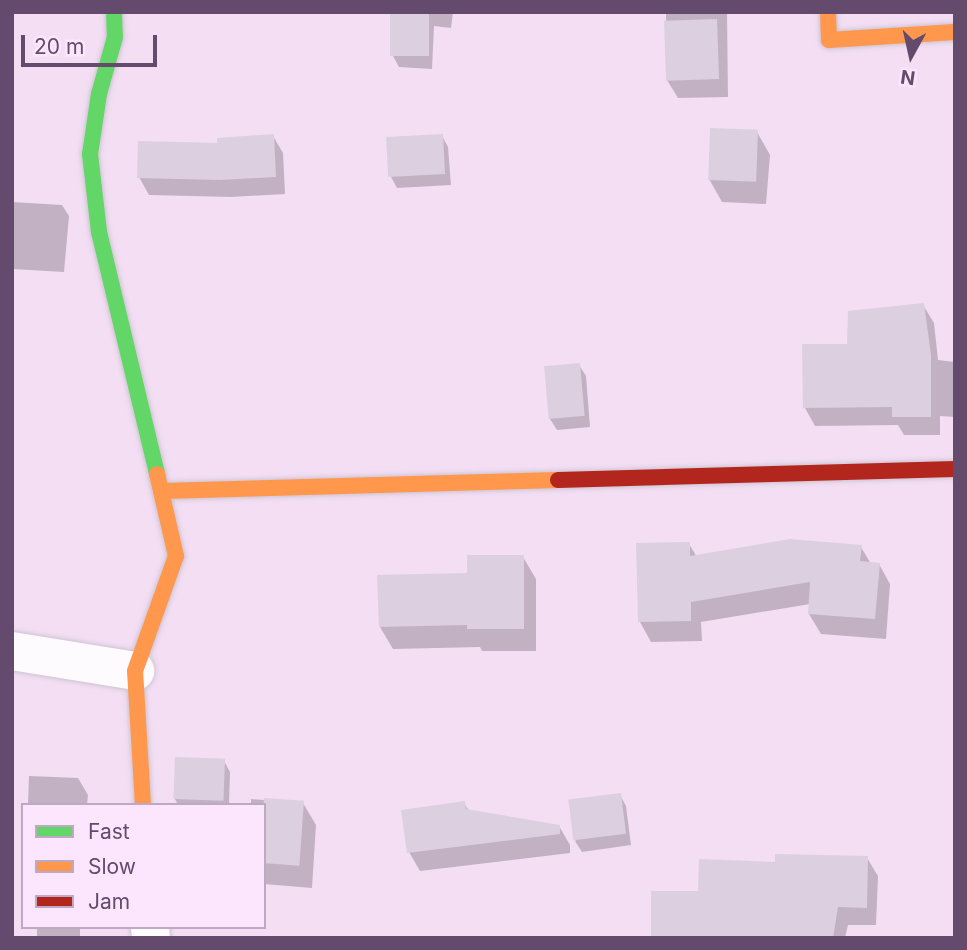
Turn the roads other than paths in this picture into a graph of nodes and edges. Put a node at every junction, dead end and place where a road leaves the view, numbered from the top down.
1 (114, 12) edge
2 (828, 12) edge
3 (955, 32) edge
4 (955, 469) edge
5 (162, 491) junction
6 (12, 651) edge
7 (135, 671) junction
8 (143, 803) edge

1 - 5 street
2 - 3 street
4 - 5 street
5 - 7 street
6 - 7 street
7 - 8 street

